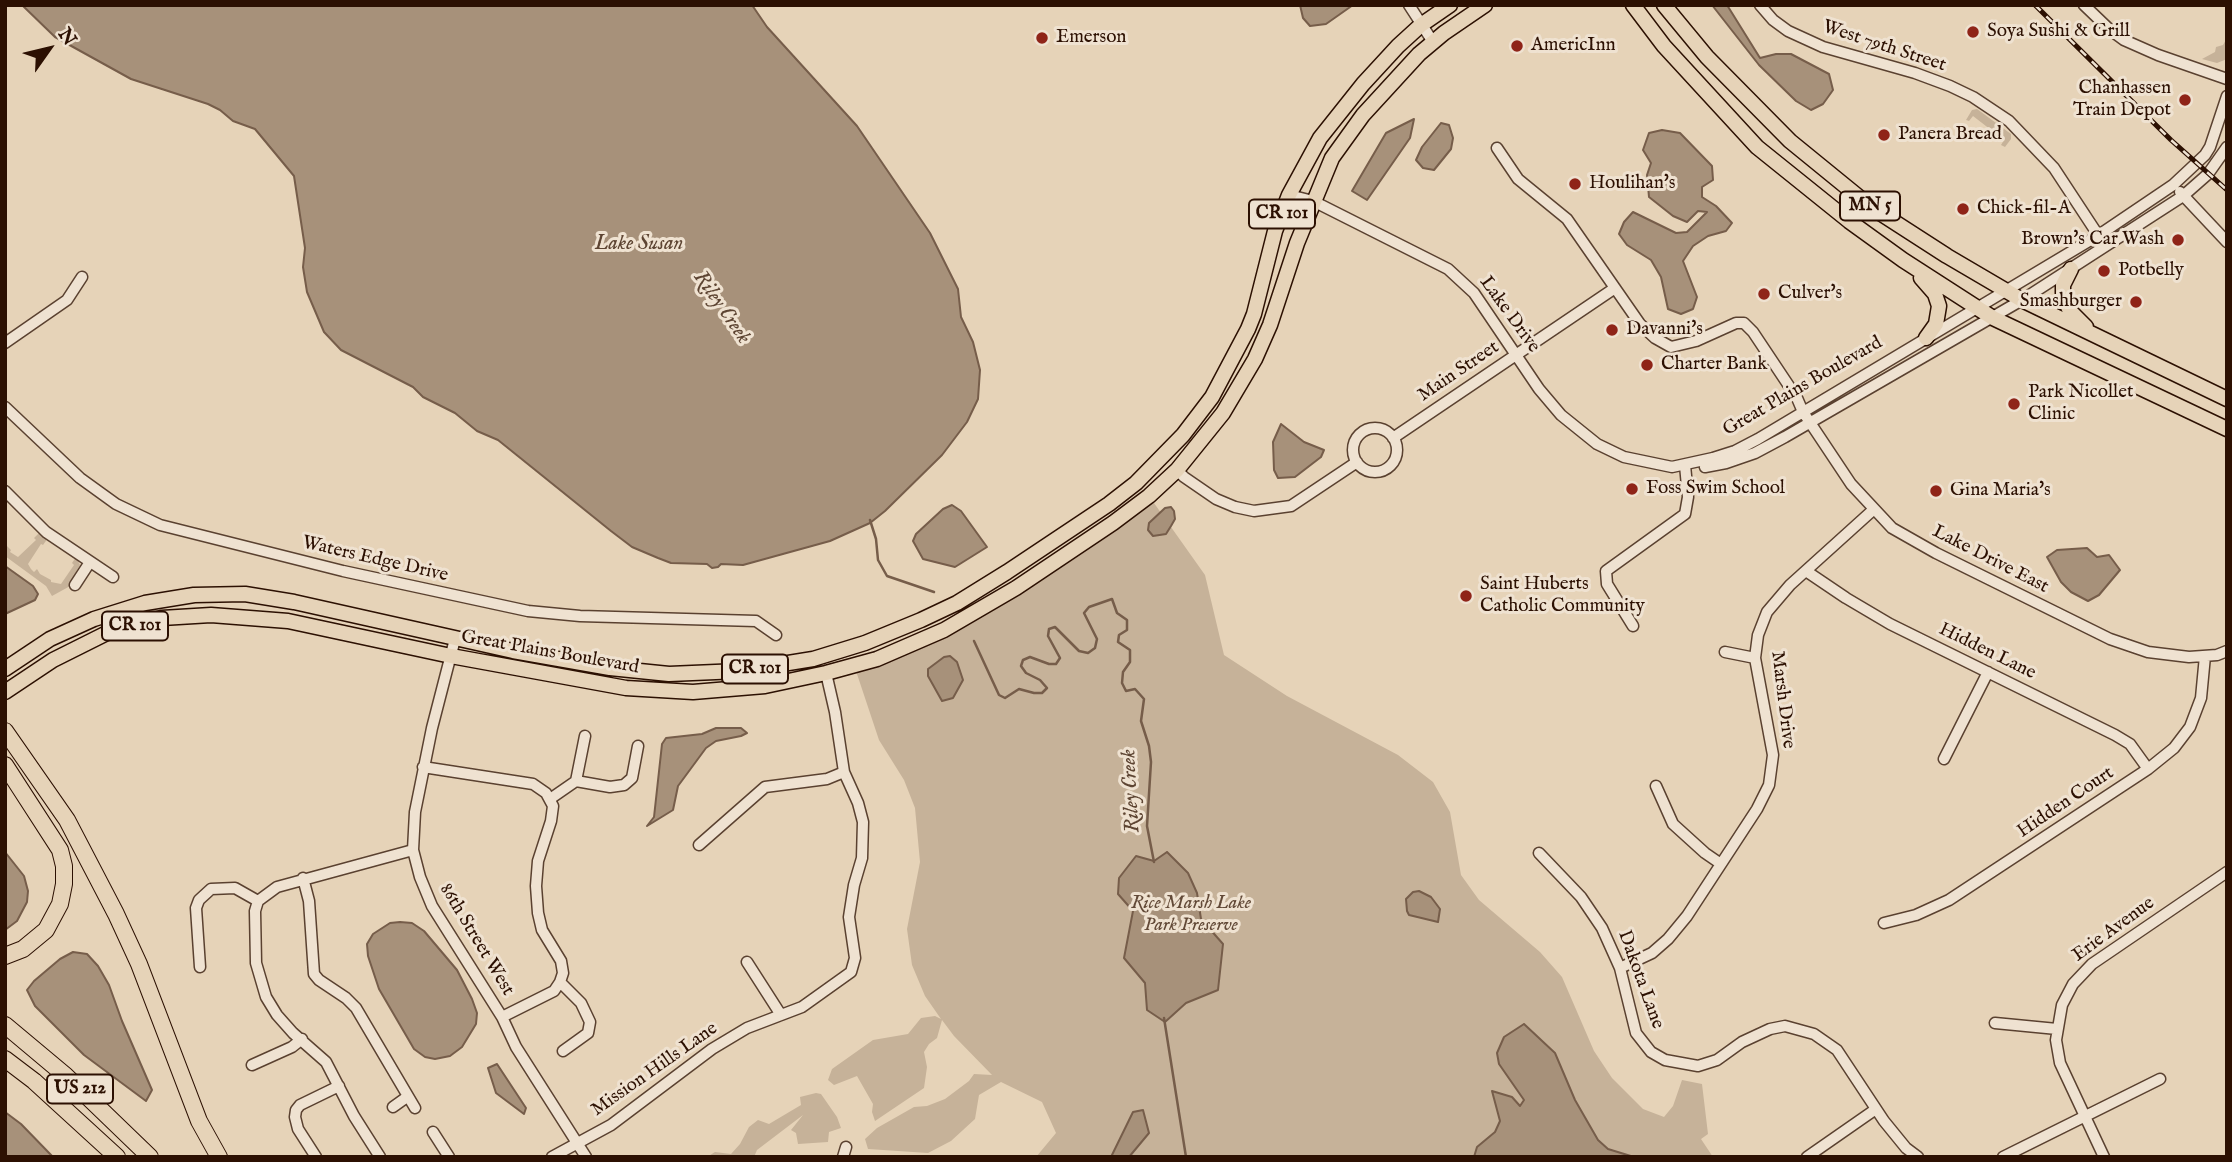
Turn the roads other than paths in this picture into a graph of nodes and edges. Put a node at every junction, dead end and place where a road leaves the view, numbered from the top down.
1 (1409, 5) edge
2 (1450, 5) edge
3 (1485, 5) edge
4 (1633, 5) edge
5 (1760, 5) edge
6 (2084, 5) edge
7 (1666, 7) edge
8 (1421, 25) junction
9 (1433, 42) junction
10 (2227, 79) edge
11 (2227, 96) edge
12 (2227, 147) edge
13 (1497, 148) dead end
14 (2173, 185) junction
15 (1289, 195) junction
16 (2183, 196) junction
17 (1313, 201) junction
18 (2099, 235) junction
19 (2227, 242) edge
20 (2106, 247) junction
21 (1903, 260) junction
22 (2071, 269) junction
23 (82, 277) dead end
24 (1615, 288) junction
25 (2005, 291) junction
26 (2022, 300) junction
27 (1976, 307) junction
28 (1993, 317) junction
29 (1926, 338) junction
30 (2107, 342) junction
31 (5, 344) edge
32 (1517, 355) junction
33 (2227, 399) edge
34 (5, 407) edge
35 (1803, 412) junction
36 (1811, 423) junction
37 (2227, 429) edge
38 (1393, 438) junction
39 (1357, 462) junction
40 (1685, 465) junction
41 (1177, 470) junction
42 (5, 491) edge
43 (1873, 510) junction
44 (63, 529) dead end
45 (56, 540) junction
46 (90, 562) junction
47 (1806, 571) junction
48 (113, 576) dead end
49 (75, 585) dead end
50 (1633, 626) dead end
51 (776, 635) dead end
52 (455, 639) junction
53 (2227, 651) edge
54 (1725, 652) dead end
55 (451, 656) junction
56 (2206, 656) junction
57 (1755, 658) junction
58 (5, 668) edge
59 (1988, 672) junction
60 (826, 673) junction
61 (5, 692) edge
62 (5, 731) edge
63 (585, 736) dead end
64 (638, 746) dead end
65 (1944, 759) dead end
66 (5, 765) edge
67 (423, 767) junction
68 (2148, 769) junction
69 (844, 772) junction
70 (576, 781) junction
71 (1657, 786) dead end
72 (550, 799) junction
73 (699, 845) dead end
74 (413, 850) junction
75 (1539, 853) dead end
76 (1721, 864) junction
77 (2227, 872) edge
78 (303, 878) junction
79 (258, 901) junction
80 (1884, 923) dead end
81 (5, 956) edge
82 (747, 962) dead end
83 (200, 967) dead end
84 (1620, 968) junction
85 (560, 982) junction
86 (781, 1015) junction
87 (502, 1017) junction
88 (1995, 1023) dead end
89 (5, 1025) edge
90 (2057, 1029) junction
91 (302, 1039) junction
92 (563, 1051) dead end
93 (5, 1059) edge
94 (252, 1065) dead end
95 (2160, 1079) dead end
96 (339, 1086) junction
97 (407, 1097) junction
98 (393, 1107) dead end
99 (415, 1108) dead end
100 (1876, 1109) junction
101 (2084, 1119) junction
102 (433, 1132) dead end
103 (578, 1143) junction
104 (117, 1157) edge
105 (150, 1157) edge
106 (219, 1157) edge
107 (316, 1157) edge
108 (380, 1157) edge
109 (449, 1157) edge
110 (552, 1157) edge
111 (586, 1157) edge
112 (1807, 1157) edge
113 (1918, 1157) edge
114 (2003, 1157) edge
115 (2104, 1157) edge

1 - 8 street
2 - 8 main road, CR 101
3 - 9 main road, CR 101
4 - 21 main road, MN 5
5 - 18 street, West 79th Street
6 - 10 street
7 - 25 main road, MN 5
8 - 9 street
8 - 15 main road, CR 101
9 - 17 main road, CR 101
11 - 14 street, Great Plains Boulevard
12 - 16 street, Great Plains Boulevard
13 - 24 street
14 - 16 street
14 - 18 street, Great Plains Boulevard
15 - 17 street, Lake Drive
15 - 52 main road, Great Plains Boulevard / CR 101
16 - 19 street
16 - 20 street, Great Plains Boulevard
17 - 32 street, Lake Drive
17 - 41 main road, CR 101
18 - 20 street, West 79th Street
18 - 25 street, Great Plains Boulevard
20 - 22 street, Great Plains Boulevard
21 - 27 main road, MN 5
21 - 29 main road
22 - 26 street, Great Plains Boulevard
22 - 30 main road
23 - 31 street
24 - 32 street, Main Street
24 - 35 street, Lake Drive East
25 - 26 main road, MN 5
25 - 27 street, Great Plains Boulevard
26 - 28 street, Great Plains Boulevard
26 - 30 main road, MN 5
27 - 28 main road, MN 5
27 - 29 street, Great Plains Boulevard
28 - 36 street, Great Plains Boulevard
28 - 37 main road, MN 5
29 - 35 street, Great Plains Boulevard
30 - 33 main road, MN 5
32 - 38 street, Main Street
32 - 40 street, Lake Drive
34 - 51 street, Waters Edge Drive
35 - 36 street, Lake Drive East
35 - 40 street, Great Plains Boulevard
36 - 40 street, Great Plains Boulevard
36 - 43 street, Lake Drive East
38 - 39 street
38 - 39 street
39 - 41 street
40 - 50 street
41 - 60 main road, Great Plains Boulevard / CR 101
42 - 45 street
43 - 47 street, Marsh Drive
43 - 56 street, Lake Drive East
44 - 45 street
45 - 46 street
46 - 48 street
46 - 49 street
47 - 57 street, Marsh Drive
47 - 59 street, Hidden Lane
52 - 55 street, 86th Street West
52 - 58 main road, Great Plains Boulevard / CR 101
53 - 56 street, Lake Drive East
54 - 57 street
55 - 60 main road, Great Plains Boulevard / CR 101
55 - 61 main road, Great Plains Boulevard / CR 101
55 - 67 street, 86th Street West
56 - 68 street, Hidden Court
57 - 76 street, Marsh Drive
59 - 65 street
59 - 68 street, Hidden Lane
60 - 69 street, Mission Hills Lane
62 - 106 highway
63 - 70 street
64 - 70 street
66 - 81 highway
67 - 72 street
67 - 74 street, 86th Street West
68 - 80 street, Hidden Court
69 - 73 street
69 - 86 street, Mission Hills Lane
70 - 72 street
71 - 76 street
72 - 85 street
74 - 78 street
74 - 87 street, 86th Street West
75 - 84 street, Dakota Lane
76 - 84 street, Marsh Drive
77 - 90 street, Erie Avenue
78 - 79 street
78 - 97 street
79 - 83 street
79 - 91 street
82 - 86 street
84 - 100 street, Dakota Lane
85 - 87 street
85 - 92 street
86 - 103 street, Mission Hills Lane
87 - 103 street, 86th Street West
88 - 90 street
89 - 105 highway, US 212
90 - 101 street, Erie Avenue
91 - 94 street
91 - 96 street
93 - 104 highway, US 212
95 - 101 street
96 - 107 street
96 - 108 street
97 - 98 street
97 - 99 street
100 - 112 street
100 - 113 street, Dakota Lane
101 - 114 street
101 - 115 street, Erie Avenue
102 - 109 street
103 - 110 street, Mission Hills Lane
103 - 111 street, 86th Street West

